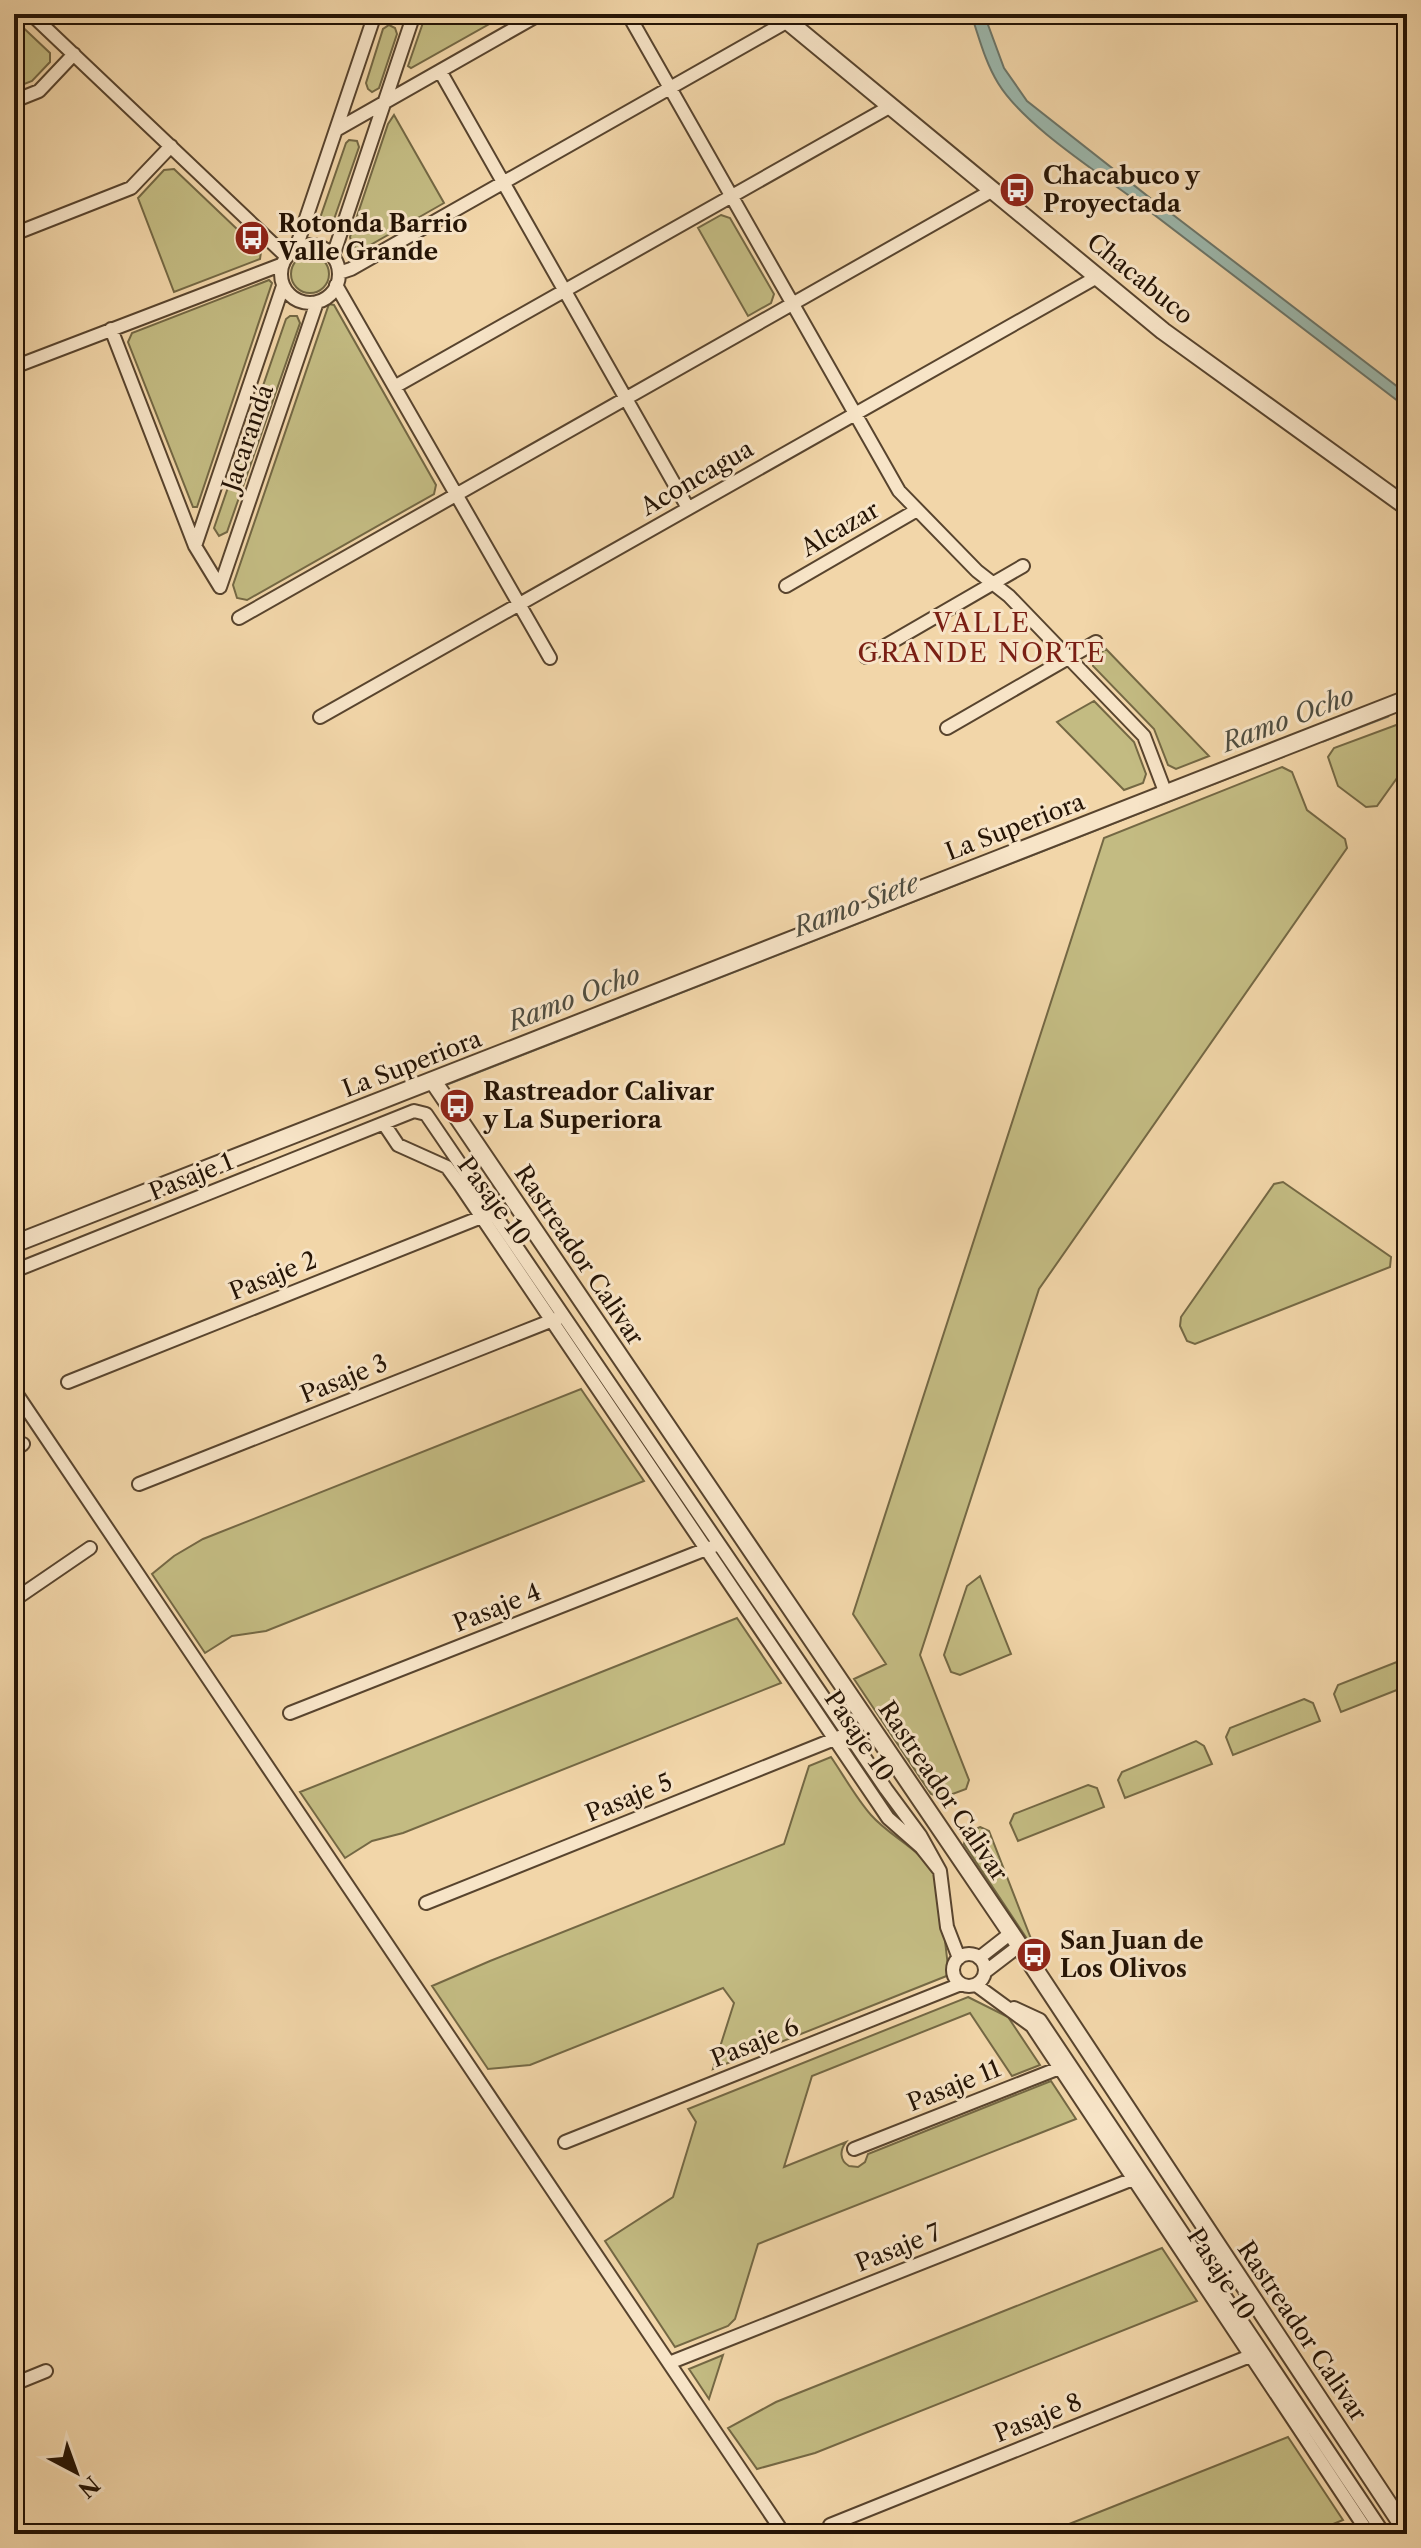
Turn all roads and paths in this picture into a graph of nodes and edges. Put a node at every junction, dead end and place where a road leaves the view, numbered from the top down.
1 (31, 14) edge
2 (375, 14) edge
3 (395, 14) edge
4 (540, 14) edge
5 (628, 14) edge
6 (413, 17) edge
7 (784, 18) edge
8 (74, 54) junction
9 (440, 71) junction
10 (670, 88) junction
11 (14, 101) edge
12 (384, 103) junction
13 (891, 106) junction
14 (336, 130) junction
15 (171, 146) junction
16 (503, 183) junction
17 (993, 190) junction
18 (731, 196) junction
19 (14, 234) edge
20 (288, 256) junction
21 (333, 256) junction
22 (1097, 277) junction
23 (338, 279) junction
24 (283, 286) junction
25 (565, 291) junction
26 (317, 302) junction
27 (792, 304) junction
28 (111, 329) junction
29 (14, 367) edge
30 (396, 386) junction
31 (626, 398) junction
32 (855, 414) junction
33 (457, 494) junction
34 (1407, 507) edge
35 (688, 508) junction
36 (917, 510) junction
37 (195, 546) junction
38 (1023, 566) dead end
39 (993, 583) junction
40 (786, 586) dead end
41 (520, 604) junction
42 (239, 618) dead end
43 (1096, 642) dead end
44 (866, 657) dead end
45 (550, 658) dead end
46 (1069, 658) junction
47 (1407, 699) edge
48 (320, 717) dead end
49 (947, 728) dead end
50 (1166, 794) junction
51 (433, 1081) junction
52 (384, 1124) junction
53 (488, 1214) junction
54 (14, 1244) edge
55 (14, 1271) edge
56 (564, 1315) junction
57 (551, 1321) junction
58 (68, 1382) dead end
59 (14, 1390) edge
60 (139, 1484) dead end
61 (721, 1543) junction
62 (90, 1548) dead end
63 (707, 1549) junction
64 (14, 1600) edge
65 (290, 1713) dead end
66 (848, 1733) junction
67 (834, 1740) junction
68 (940, 1871) junction
69 (426, 1903) dead end
70 (1015, 1939) junction
71 (959, 1958) junction
72 (979, 1958) junction
73 (985, 1972) junction
74 (961, 1984) junction
75 (976, 1985) junction
76 (1064, 2066) junction
77 (565, 2142) dead end
78 (854, 2149) dead end
79 (1138, 2177) junction
80 (1255, 2354) junction
81 (669, 2363) junction
82 (46, 2371) dead end
83 (14, 2384) edge
84 (830, 2525) dead end
85 (1407, 2532) edge
86 (784, 2534) edge
87 (1369, 2534) edge
88 (1384, 2534) edge

1 - 8 street
2 - 14 street, Jacarandá
3 - 6 street
4 - 9 street
5 - 10 street
6 - 12 street
7 - 10 street, Jacarandá
7 - 13 street, Chacabuco
8 - 11 street
8 - 15 street
9 - 12 street
9 - 16 street
10 - 16 street, Jacarandá
10 - 18 street
12 - 14 street
12 - 21 street
13 - 17 street, Chacabuco
13 - 18 street
14 - 20 street, Jacarandá
15 - 19 street
15 - 20 street
16 - 23 street, Jacarandá
16 - 25 street
17 - 22 street, Chacabuco
17 - 27 street
18 - 25 street
18 - 27 street
20 - 21 street
20 - 24 street, Jacarandá
20 - 28 street
21 - 23 street
22 - 32 street, Aconcagua
22 - 34 street, Chacabuco
23 - 26 street, Jacarandá
23 - 30 street
24 - 26 street
24 - 37 street, Jacarandá
25 - 30 street
25 - 31 street
26 - 37 street, Jacarandá
27 - 31 street
27 - 32 street
28 - 29 street
28 - 37 street
30 - 33 street
31 - 33 street
31 - 35 street
32 - 35 street, Aconcagua
32 - 36 street
33 - 41 street
33 - 42 street
35 - 41 street, Aconcagua
36 - 39 street
36 - 40 street, Alcazar
38 - 39 street
39 - 44 street
39 - 46 street
41 - 45 street
41 - 48 street, Aconcagua
43 - 46 street
46 - 49 street
46 - 50 street
47 - 50 street, La Superiora
50 - 51 street, La Superiora
51 - 54 street, La Superiora
51 - 70 street, Rastreador Calivar
52 - 53 street, Pasaje 10
52 - 53 street, Pasaje 10
52 - 55 street, Pasaje 1
53 - 56 street, Pasaje 10
53 - 57 street, Pasaje 10
53 - 58 street, Pasaje 2
56 - 57 street, Pasaje 3
56 - 61 street, Pasaje 10
57 - 60 street, Pasaje 3
57 - 63 street, Pasaje 10
59 - 81 street
61 - 63 street, Pasaje 4
61 - 66 street, Pasaje 10
62 - 64 street
63 - 65 street, Pasaje 4
63 - 67 street, Pasaje 10
66 - 67 street, Pasaje 5
66 - 68 street, Pasaje 10
67 - 68 street, Pasaje 10
67 - 69 street, Pasaje 5
68 - 71 street, Pasaje 10
70 - 72 street
70 - 73 street
70 - 85 street, Rastreador Calivar
71 - 72 street
71 - 74 street
72 - 73 street
73 - 75 street
74 - 75 street
74 - 77 street, Pasaje 6
75 - 76 street, Pasaje 10
76 - 78 street, Pasaje 11
76 - 79 street, Pasaje 10
79 - 80 street, Pasaje 10
79 - 81 street, Pasaje 7
80 - 84 street, Pasaje 8
80 - 87 street, Pasaje 10
80 - 88 street, Pasaje 10
81 - 86 street
82 - 83 street

